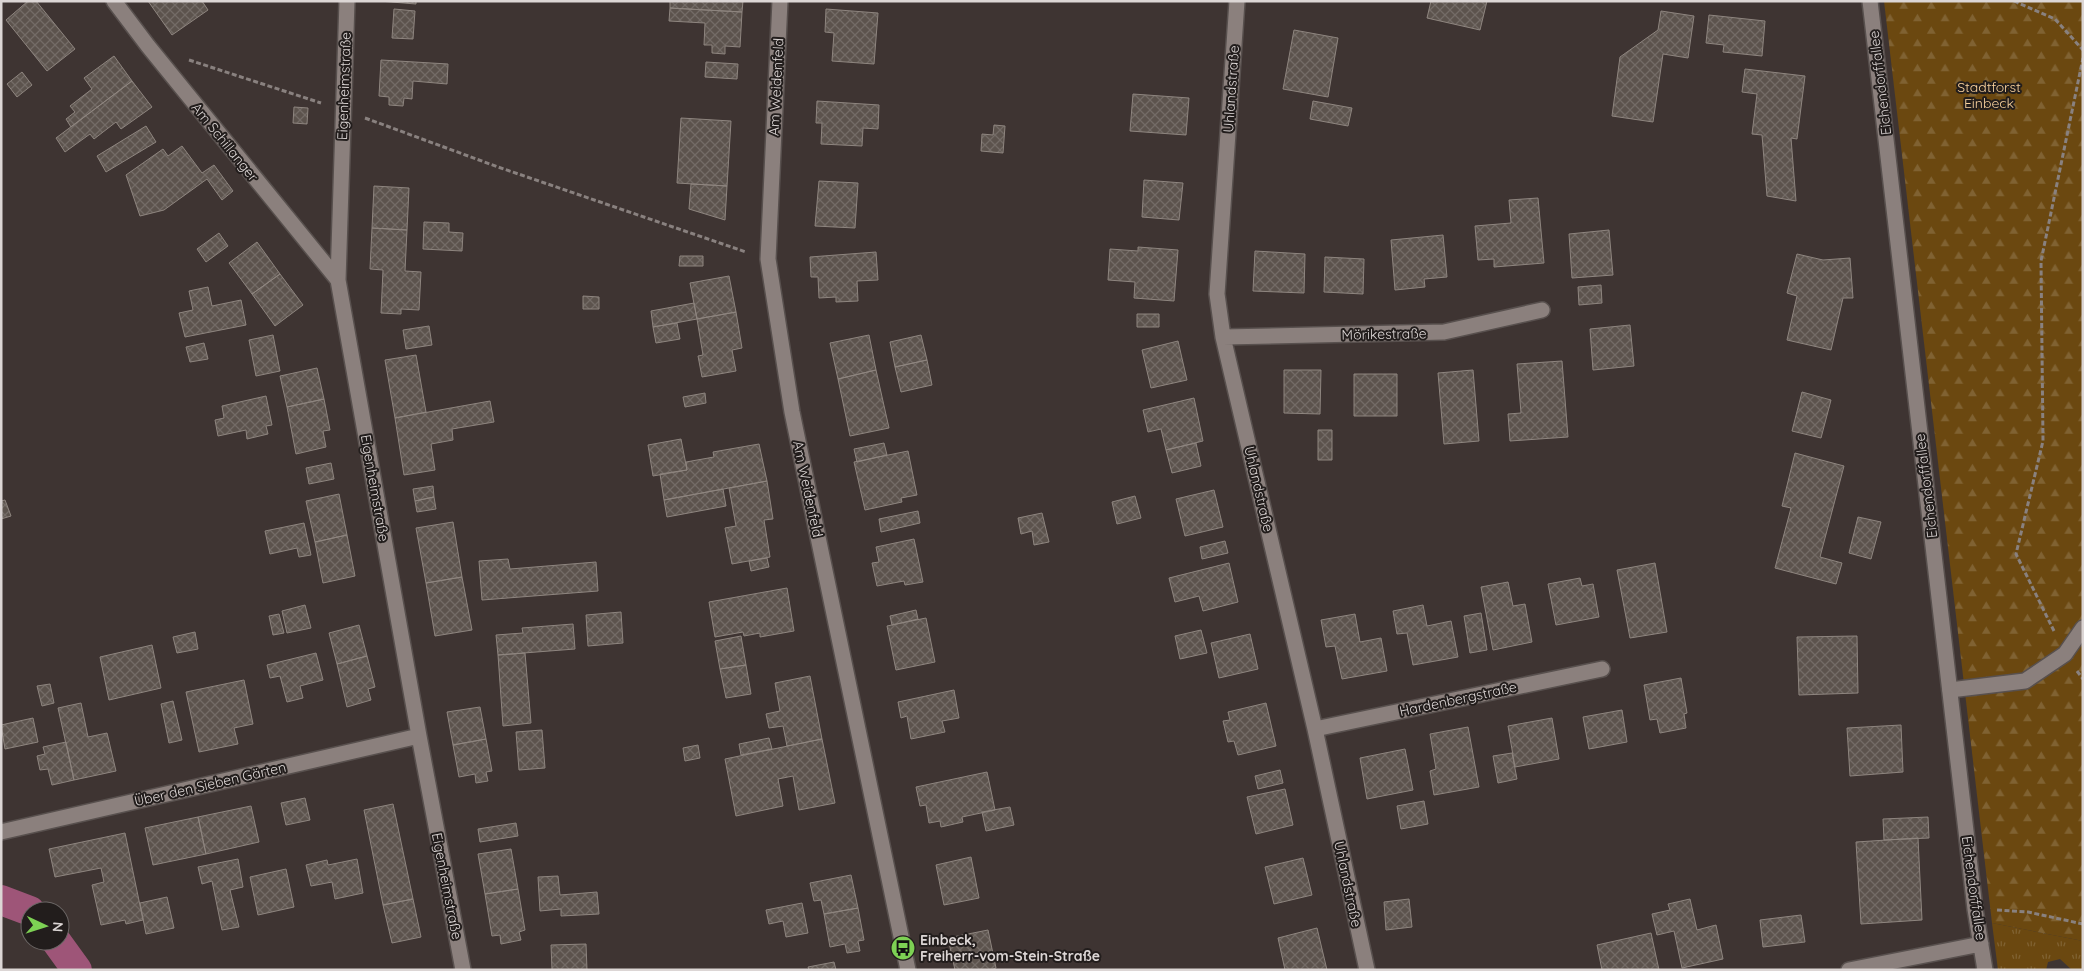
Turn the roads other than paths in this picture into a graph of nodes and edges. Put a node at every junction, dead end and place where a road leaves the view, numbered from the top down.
1 (114, 1) edge
2 (347, 1) edge
3 (780, 1) edge
4 (1237, 1) edge
5 (1870, 1) edge
6 (338, 280) junction
7 (1542, 310) dead end
8 (1223, 337) junction
9 (2083, 628) edge
10 (1602, 669) dead end
11 (1950, 690) junction
12 (1315, 729) junction
13 (419, 736) junction
14 (1, 832) edge
15 (1981, 944) junction
16 (463, 970) edge
17 (908, 970) edge
18 (1367, 970) edge
19 (1849, 970) edge
20 (1985, 970) edge

1 - 6 street, Am Schillanger
2 - 6 street, Eigenheimstraße
3 - 17 street, Am Weidenfeld
4 - 8 street, Uhlandstraße
5 - 11 street, Eichendorffallee
6 - 13 street, Eigenheimstraße
7 - 8 street, Mörikestraße
8 - 12 street, Uhlandstraße
9 - 11 street
10 - 12 street, Hardenbergstraße
11 - 15 street, Eichendorffallee
12 - 18 street, Uhlandstraße
13 - 14 street, Über den Sieben Gärten
13 - 16 street, Eigenheimstraße
15 - 19 street
15 - 20 street, Eichendorffallee

